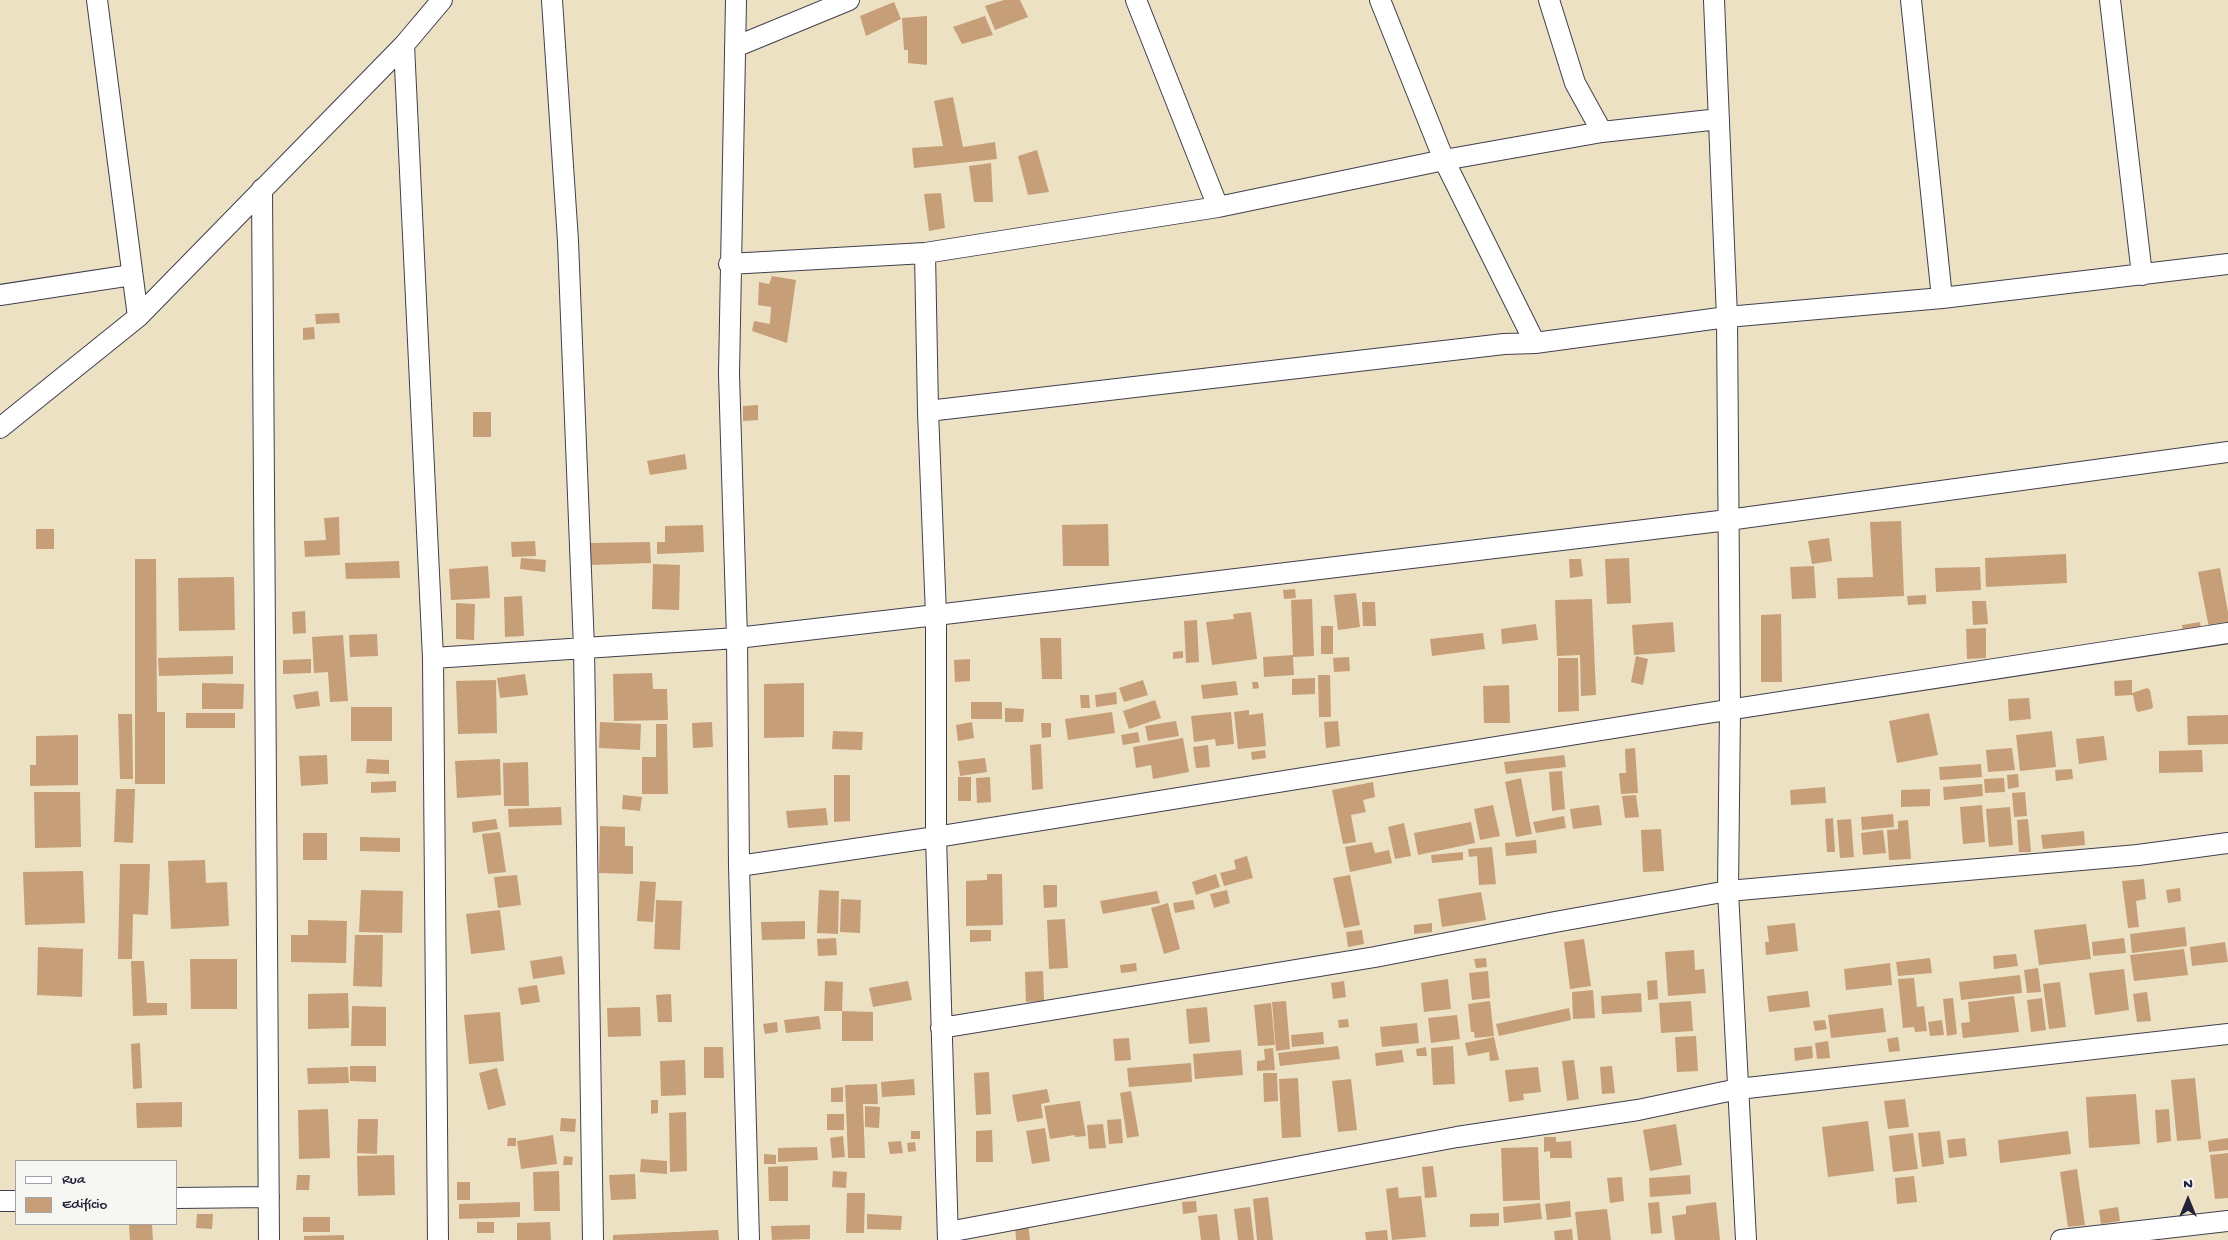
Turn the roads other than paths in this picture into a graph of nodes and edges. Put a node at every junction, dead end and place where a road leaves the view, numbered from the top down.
1 (97, 0) edge
2 (442, 0) edge
3 (552, 0) edge
4 (736, 0) edge
5 (849, 0) edge
6 (1136, 0) edge
7 (1380, 0) edge
8 (1549, 0) edge
9 (1714, 0) edge
10 (1911, 0) edge
11 (2110, 0) edge
12 (404, 44) junction
13 (734, 47) junction
14 (1720, 119) junction
15 (1602, 132) junction
16 (1444, 160) junction
17 (262, 189) junction
18 (1218, 207) junction
19 (924, 253) junction
20 (729, 264) junction
21 (2228, 264) edge
22 (132, 275) junction
23 (2142, 275) junction
24 (0, 296) edge
25 (1942, 298) junction
26 (138, 317) junction
27 (1727, 317) junction
28 (1535, 343) junction
29 (928, 411) junction
30 (0, 428) edge
31 (2228, 452) edge
32 (1728, 520) junction
33 (936, 615) junction
34 (2228, 633) edge
35 (737, 638) junction
36 (584, 648) junction
37 (433, 658) junction
38 (1730, 709) junction
39 (936, 837) junction
40 (2228, 843) edge
41 (739, 866) junction
42 (1728, 891) junction
43 (941, 1028) junction
44 (2228, 1034) edge
45 (1738, 1089) junction
46 (269, 1196) junction
47 (178, 1198) edge
48 (0, 1201) edge
49 (15, 1201) edge
50 (2228, 1222) edge
51 (948, 1236) edge
52 (269, 1240) edge
53 (438, 1240) edge
54 (593, 1240) edge
55 (750, 1240) edge
56 (1746, 1240) edge
57 (2061, 1240) edge

1 - 22 street
2 - 12 street
3 - 36 street
4 - 13 street
5 - 13 street
6 - 18 street
7 - 16 street
8 - 15 street
9 - 14 street
10 - 25 street
11 - 23 street
12 - 17 street
12 - 37 street
13 - 20 street
14 - 15 street
14 - 27 street
15 - 16 street
16 - 18 street
16 - 28 street
17 - 26 street
17 - 46 street
18 - 19 street
19 - 20 street
19 - 29 street
20 - 35 street
21 - 23 street
22 - 24 street
22 - 26 street
23 - 25 street
25 - 27 street
26 - 30 street
27 - 28 street
27 - 32 street
28 - 29 street
29 - 33 street
31 - 32 street
32 - 33 street
32 - 38 street
33 - 35 street
33 - 39 street
34 - 38 street
35 - 36 street
35 - 41 street
36 - 37 street
36 - 54 street
37 - 53 street
38 - 39 street
38 - 42 street
39 - 41 street
39 - 43 street
40 - 42 street
41 - 55 street
42 - 43 street
42 - 45 street
43 - 51 street
44 - 45 street
45 - 51 street
45 - 56 street
46 - 47 street
46 - 52 street
48 - 49 street
50 - 57 street

